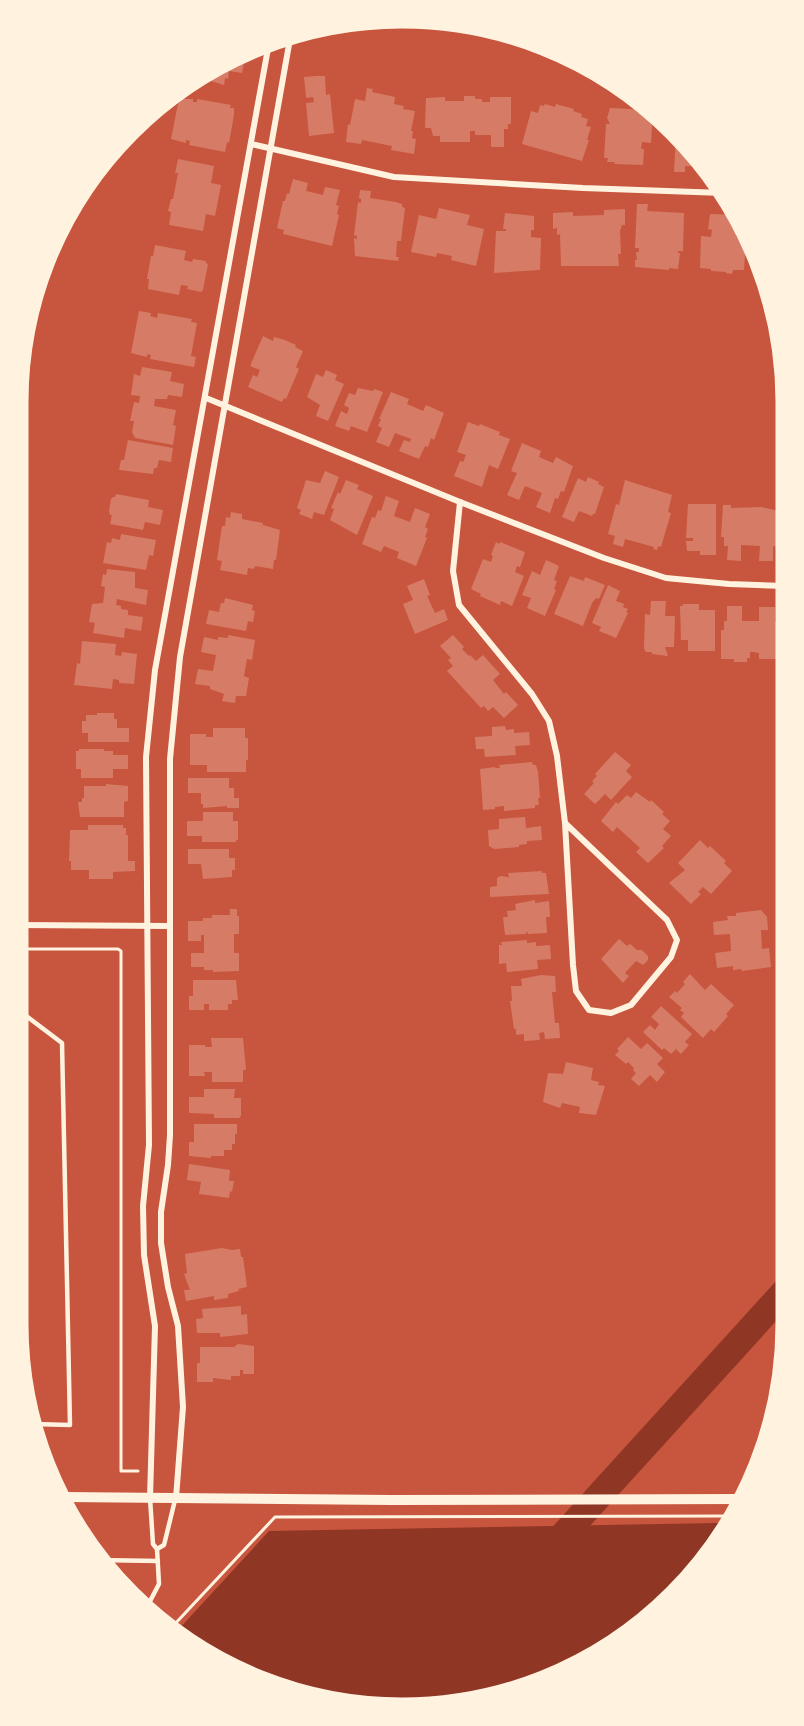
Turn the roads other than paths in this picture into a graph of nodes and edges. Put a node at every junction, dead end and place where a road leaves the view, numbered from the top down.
1 (289, 45) edge
2 (267, 52) edge
3 (251, 144) junction
4 (270, 149) junction
5 (713, 193) edge
6 (206, 398) junction
7 (224, 405) junction
8 (460, 502) junction
9 (777, 586) edge
10 (565, 823) junction
11 (27, 925) edge
12 (148, 926) junction
13 (168, 926) junction
14 (27, 1017) edge
15 (41, 1424) edge
16 (70, 1497) edge
17 (150, 1498) junction
18 (176, 1498) junction
19 (733, 1499) edge
20 (157, 1549) junction
21 (111, 1560) edge
22 (158, 1561) junction
23 (150, 1601) edge

1 - 4 street
2 - 3 street
3 - 4 street
3 - 6 street
4 - 5 street
4 - 7 street
6 - 7 street
6 - 12 street
7 - 8 street
7 - 13 street
8 - 9 street
8 - 10 street
10 - 10 street
11 - 12 street
12 - 13 street
12 - 17 street
13 - 18 street
14 - 15 lane
16 - 17 street
17 - 18 street
17 - 20 lane
18 - 19 street
18 - 20 lane
20 - 22 lane
21 - 22 lane
22 - 23 lane

